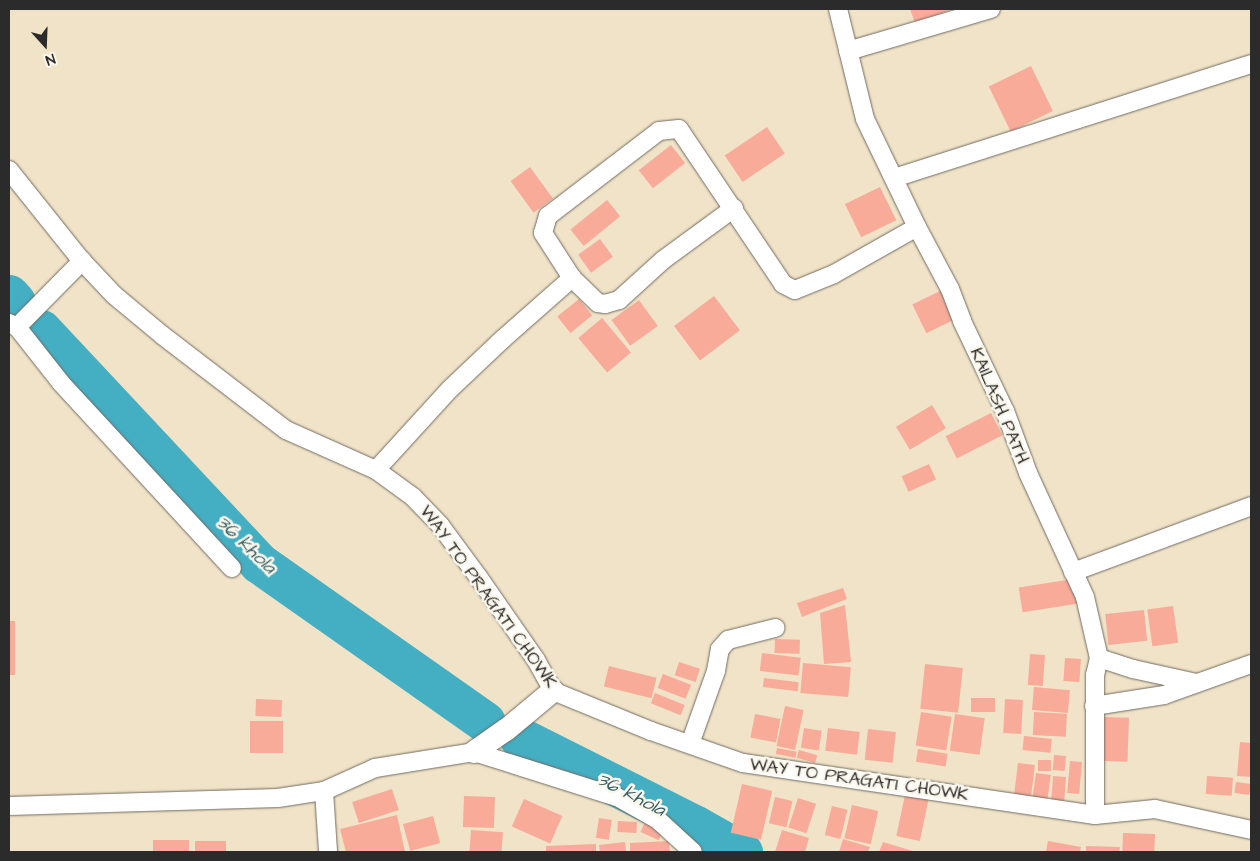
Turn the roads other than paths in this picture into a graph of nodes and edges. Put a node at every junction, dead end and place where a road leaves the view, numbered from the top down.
1 (838, 9) edge
2 (991, 9) edge
3 (848, 51) junction
4 (1251, 64) edge
5 (9, 170) edge
6 (894, 178) junction
7 (734, 208) junction
8 (917, 227) junction
9 (82, 261) junction
10 (572, 278) junction
11 (13, 325) edge
12 (376, 470) junction
13 (1251, 506) edge
14 (232, 568) dead end
15 (1073, 572) junction
16 (775, 628) dead end
17 (1099, 658) junction
18 (1251, 664) edge
19 (1196, 683) junction
20 (553, 691) junction
21 (1094, 706) junction
22 (690, 744) junction
23 (474, 752) junction
24 (324, 791) junction
25 (9, 806) edge
26 (1095, 815) junction
27 (1251, 830) edge
28 (328, 852) edge
29 (693, 852) edge

1 - 3 street, KAILASH PATH
2 - 3 street
3 - 6 street, KAILASH PATH
4 - 6 street
5 - 9 street, WAY TO PRAGATI CHOWK
6 - 8 street, KAILASH PATH
7 - 8 street
7 - 10 street
7 - 10 street
8 - 15 street, KAILASH PATH
9 - 11 street
9 - 12 street, WAY TO PRAGATI CHOWK
10 - 12 street
11 - 14 street
12 - 20 street, WAY TO PRAGATI CHOWK
13 - 15 street
15 - 17 street, KAILASH PATH
16 - 22 street
17 - 19 street
17 - 21 street, KAILASH PATH
18 - 19 street
19 - 21 street
20 - 22 street, WAY TO PRAGATI CHOWK
20 - 23 street
21 - 26 street, KAILASH PATH
22 - 26 street, WAY TO PRAGATI CHOWK
23 - 24 street
23 - 29 street
24 - 25 street
24 - 28 street
26 - 27 street, WAY TO PRAGATI CHOWK

